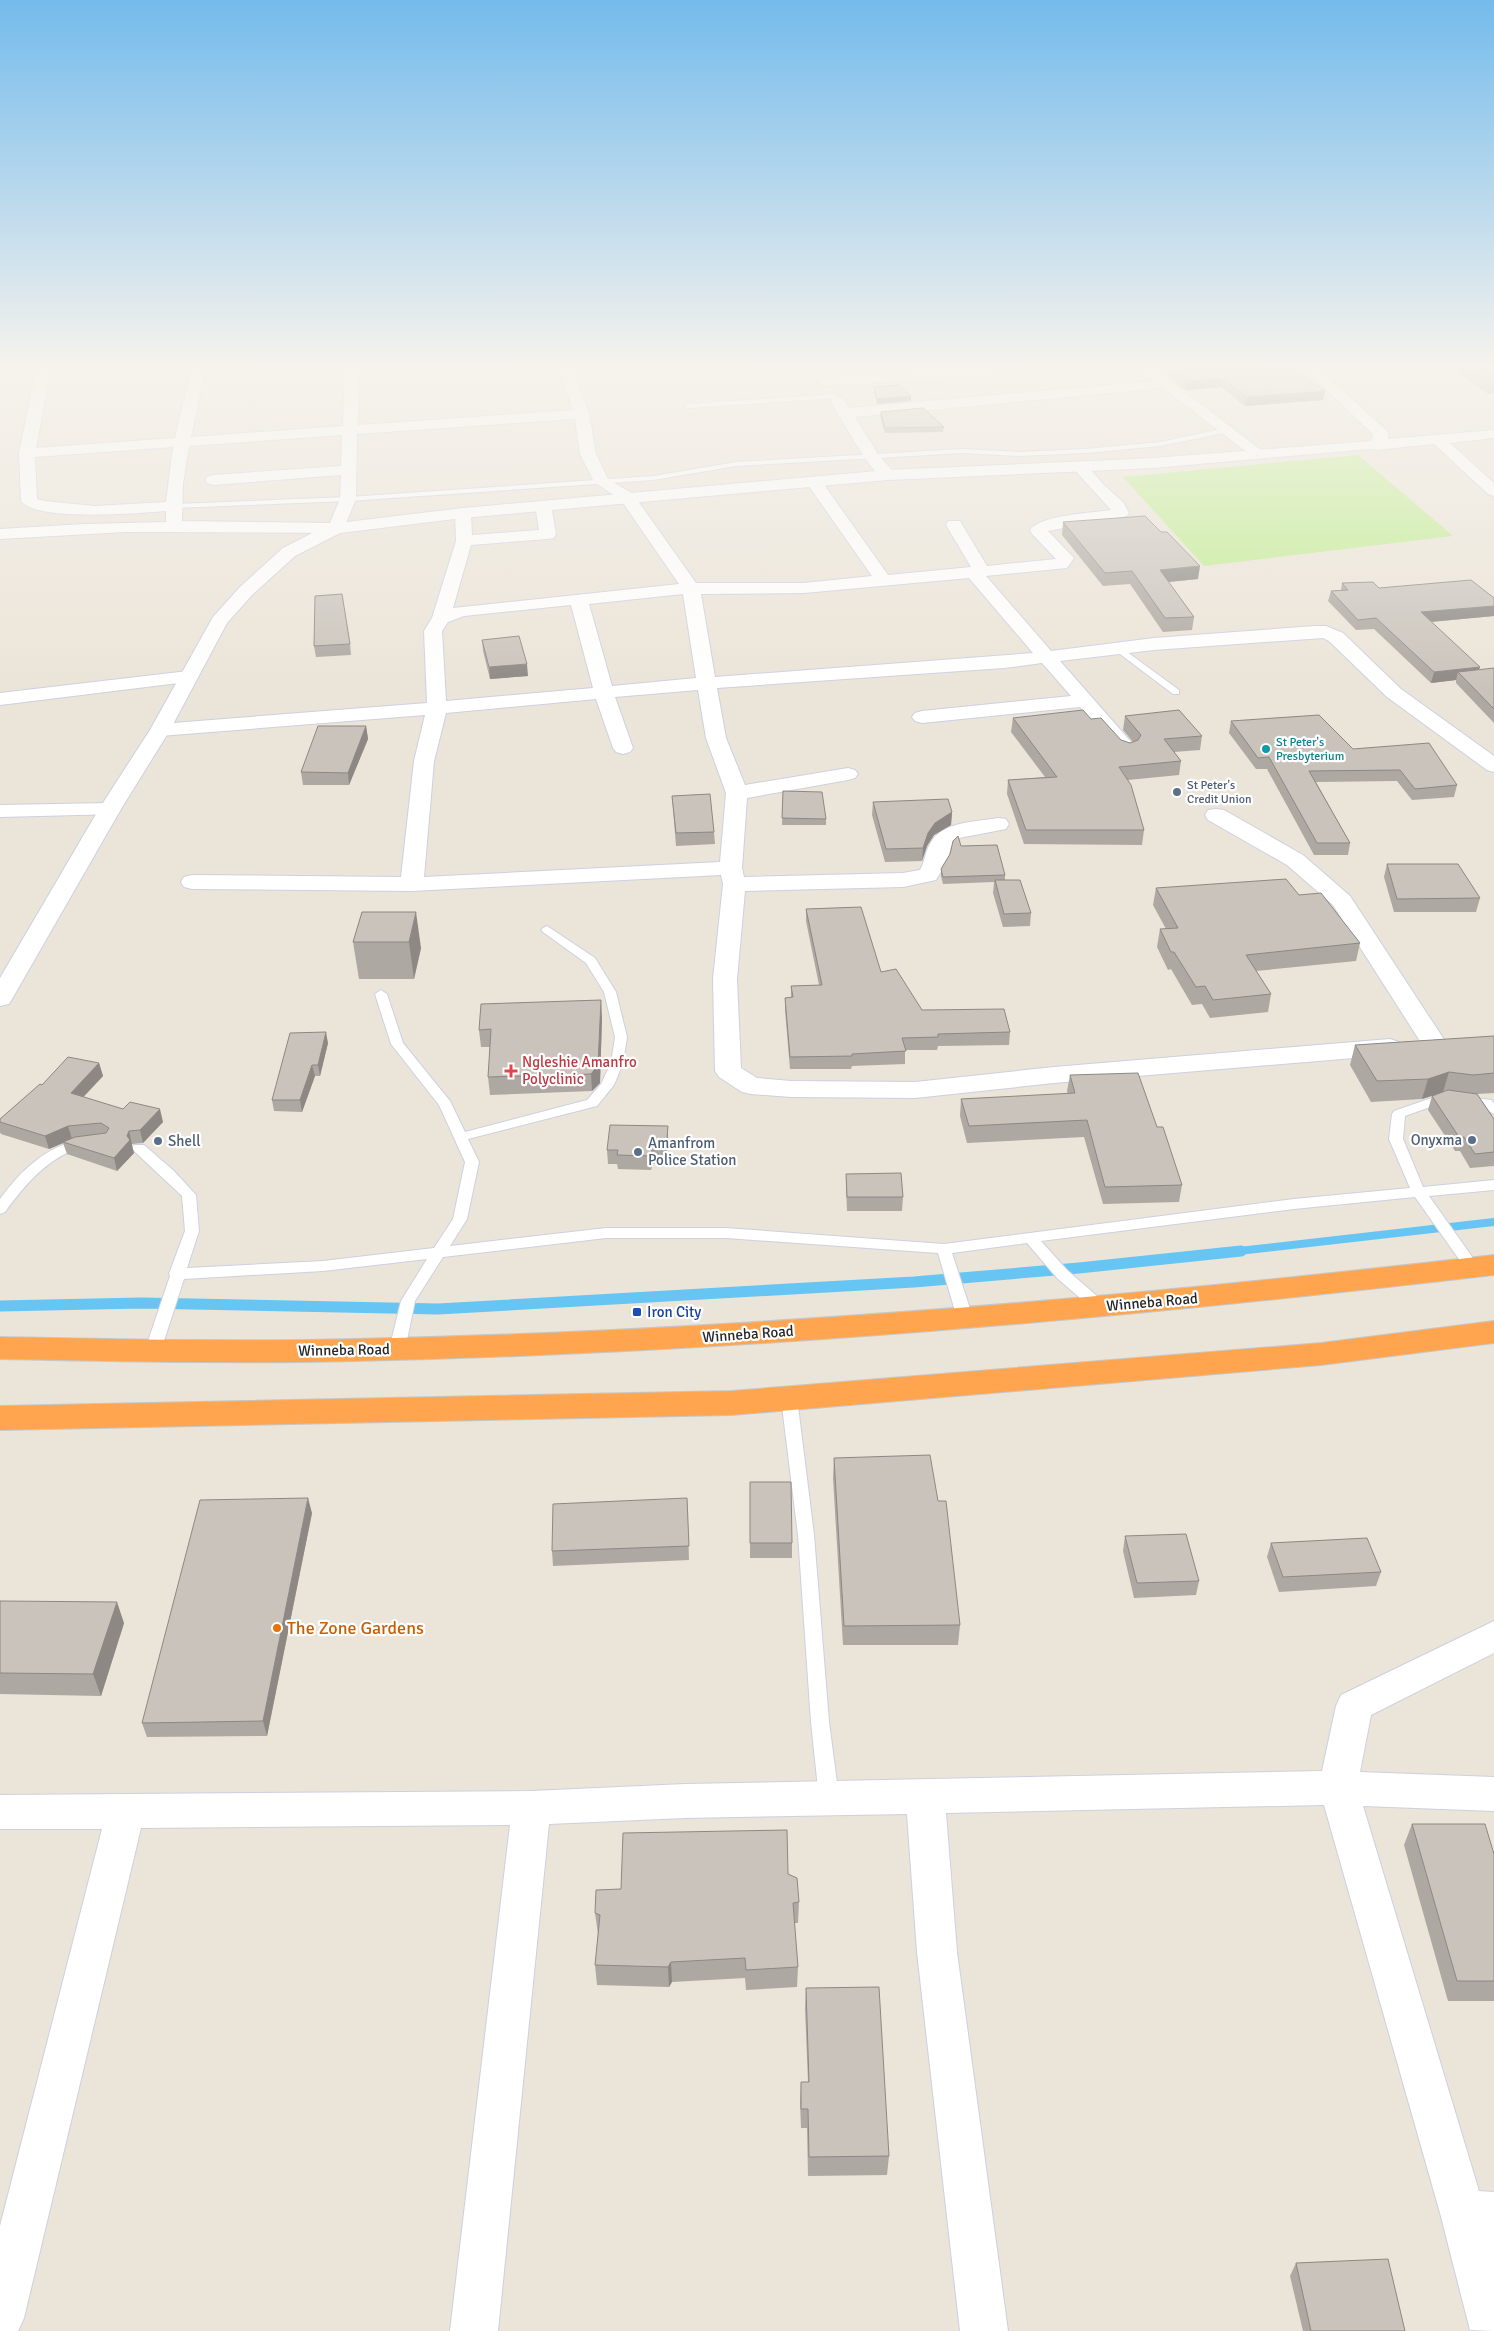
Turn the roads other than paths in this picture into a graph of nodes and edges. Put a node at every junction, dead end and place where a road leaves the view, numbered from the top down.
1 (28, 475) edge
2 (178, 475) edge
3 (284, 475) edge
4 (349, 475) edge
5 (598, 475) edge
6 (673, 475) edge
7 (888, 475) joint
8 (893, 475) edge
9 (1087, 475) edge
10 (1476, 475) edge
11 (213, 480) dead end
12 (602, 482) junction
13 (814, 482) junction
14 (1494, 491) edge
15 (627, 497) junction
16 (348, 499) junction
17 (543, 505) junction
18 (174, 506) junction
19 (463, 513) junction
20 (954, 525) dead end
21 (174, 526) junction
22 (336, 528) junction
23 (0, 534) edge
24 (464, 541) junction
25 (977, 572) junction
26 (883, 580) junction
27 (691, 588) junction
28 (579, 600) junction
29 (440, 618) junction
30 (1119, 649) junction
31 (1047, 658) junction
32 (188, 677) junction
33 (708, 683) junction
34 (1176, 692) dead end
35 (604, 693) junction
36 (0, 699) edge
37 (1084, 701) junction
38 (437, 708) junction
39 (922, 717) dead end
40 (160, 730) junction
41 (622, 748) dead end
42 (1126, 749) edge
43 (1494, 766) edge
44 (848, 774) dead end
45 (737, 792) junction
46 (110, 809) junction
47 (0, 811) edge
48 (1216, 815) dead end
49 (998, 824) dead end
50 (733, 876) junction
51 (192, 882) dead end
52 (412, 884) junction
53 (547, 930) dead end
54 (381, 994) dead end
55 (0, 999) edge
56 (1494, 1110) edge
57 (460, 1136) junction
58 (95, 1142) edge
59 (138, 1148) dead end
60 (1494, 1184) edge
61 (1418, 1190) junction
62 (0, 1210) edge
63 (1031, 1239) junction
64 (944, 1250) junction
65 (438, 1253) junction
66 (1483, 1266) edge
67 (176, 1274) junction
68 (1100, 1307) junction
69 (965, 1318) junction
70 (1494, 1332) edge
71 (0, 1348) edge
72 (153, 1350) junction
73 (397, 1350) junction
74 (788, 1398) junction
75 (0, 1418) edge
76 (1494, 1636) edge
77 (1338, 1788) junction
78 (1494, 1794) edge
79 (925, 1797) junction
80 (829, 1799) junction
81 (531, 1808) junction
82 (126, 1811) junction
83 (0, 1812) edge
84 (1478, 2214) edge
85 (0, 2318) edge
86 (1494, 2330) edge
87 (474, 2331) edge
88 (984, 2331) edge

1 - 18 street
2 - 18 street
3 - 11 street
4 - 16 street
5 - 12 street
6 - 12 lane
7 - 8 street
7 - 13 street
9 - 25 street
10 - 14 street
12 - 15 street
12 - 16 lane
13 - 15 street
13 - 26 street
15 - 17 street
15 - 27 street
16 - 18 lane
16 - 22 street
17 - 19 street
17 - 24 street
18 - 21 street
19 - 22 street
19 - 24 street
20 - 25 street
21 - 22 street
21 - 23 street
22 - 32 street
24 - 29 street
25 - 26 street
25 - 31 street
26 - 27 street
27 - 28 street
27 - 33 street
28 - 29 street
28 - 35 street
29 - 38 street
30 - 31 street
30 - 34 lane
30 - 43 street
31 - 33 street
31 - 37 street
32 - 36 street
32 - 40 street
33 - 35 street
33 - 45 street
35 - 38 street
35 - 41 street
37 - 39 street
37 - 42 street
38 - 40 street
38 - 52 street
40 - 46 street
44 - 45 street
45 - 50 street
46 - 47 street
46 - 55 street
48 - 50 street
49 - 50 street
50 - 52 street
51 - 52 street
53 - 57 lane
54 - 57 lane
56 - 61 lane
57 - 65 lane
58 - 62 lane
59 - 67 lane
60 - 61 lane
61 - 63 lane
61 - 66 lane
63 - 64 lane
63 - 68 lane
64 - 65 lane
64 - 69 lane
65 - 67 lane
65 - 73 lane
66 - 68 highway, Winneba Road
67 - 72 lane
68 - 69 highway, Winneba Road
69 - 73 highway, Winneba Road
70 - 74 highway
71 - 72 highway, Winneba Road
72 - 73 highway, Winneba Road
74 - 75 highway
74 - 80 lane
76 - 77 street
77 - 78 street
77 - 79 street
77 - 84 street
79 - 80 street
79 - 88 street
80 - 81 street
81 - 82 street
81 - 87 street
82 - 83 street
82 - 85 street
84 - 86 street

